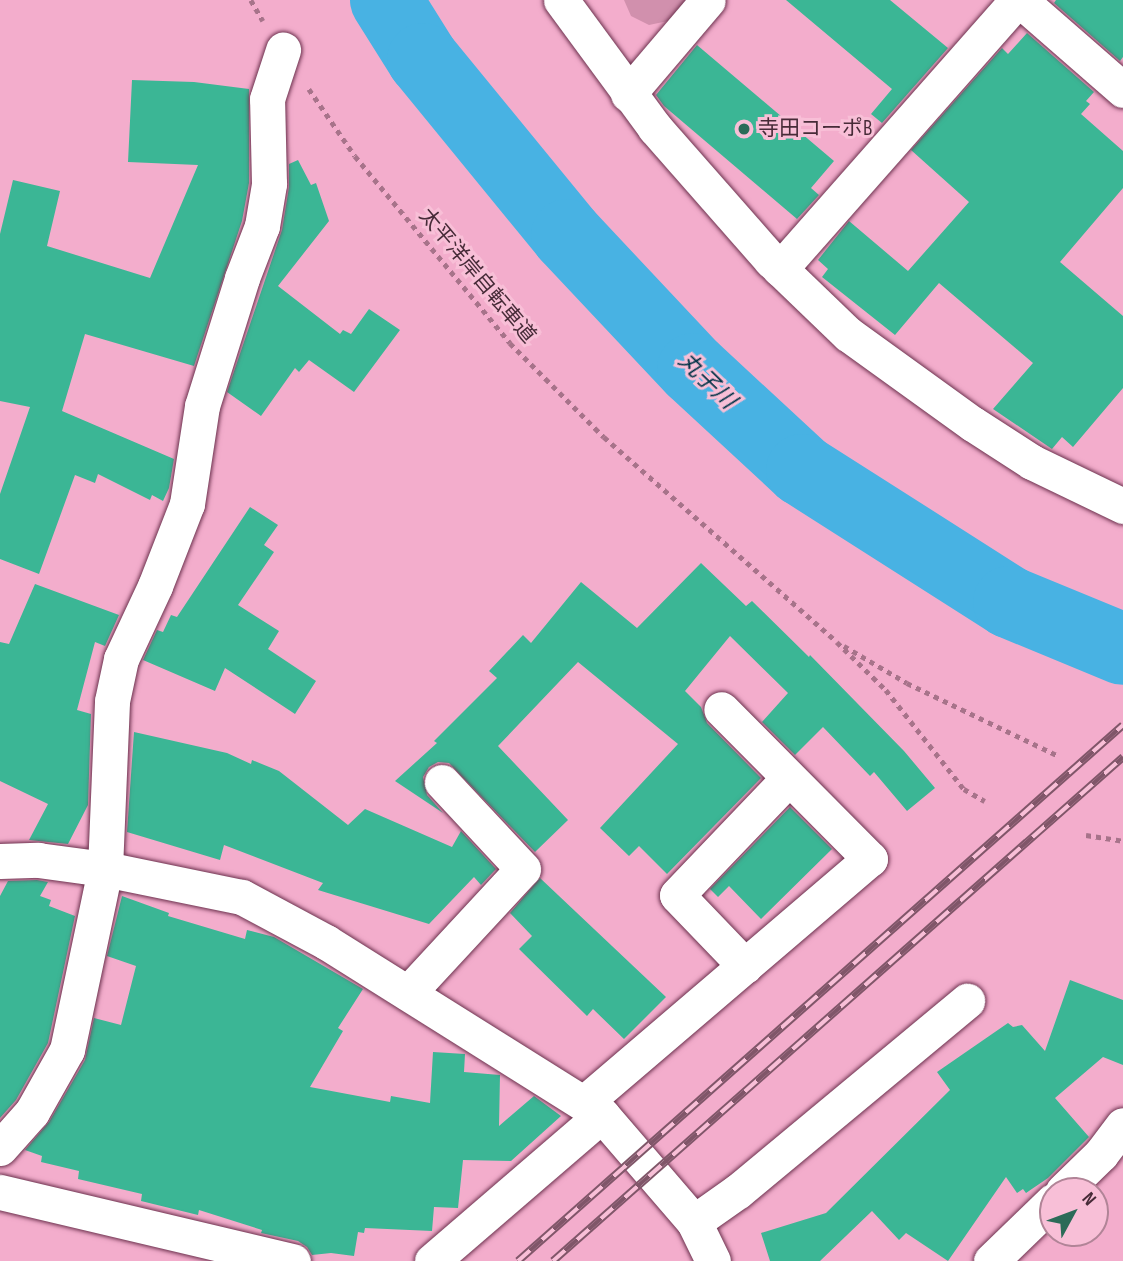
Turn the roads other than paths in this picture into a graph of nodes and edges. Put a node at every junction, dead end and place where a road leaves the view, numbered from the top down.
1 (708, 0) edge
2 (1018, 0) edge
3 (573, 6) edge
4 (283, 50) road end
5 (1123, 90) edge
6 (628, 94) junction
7 (780, 269) junction
8 (1123, 506) edge
9 (721, 709) dead end
10 (788, 779) junction
11 (442, 782) dead end
12 (0, 861) edge
13 (106, 869) junction
14 (745, 966) junction
15 (408, 992) junction
16 (967, 1001) dead end
17 (593, 1109) junction
18 (1123, 1125) edge
19 (0, 1148) edge
20 (1112, 1159) edge
21 (1084, 1177) edge
22 (0, 1192) edge
23 (1039, 1215) edge
24 (694, 1222) junction
25 (293, 1261) edge
26 (432, 1261) edge
27 (713, 1261) edge
28 (991, 1261) edge

1 - 6 street
2 - 5 street
2 - 7 street
3 - 6 street
4 - 13 street
6 - 7 street
7 - 8 street
9 - 10 street
10 - 14 street
10 - 14 street
11 - 15 street
12 - 13 street
13 - 15 street
13 - 19 street
14 - 17 street
15 - 17 street
16 - 24 street
17 - 24 street
17 - 26 street
18 - 20 street
20 - 21 street
22 - 25 street
23 - 28 street
24 - 27 street

